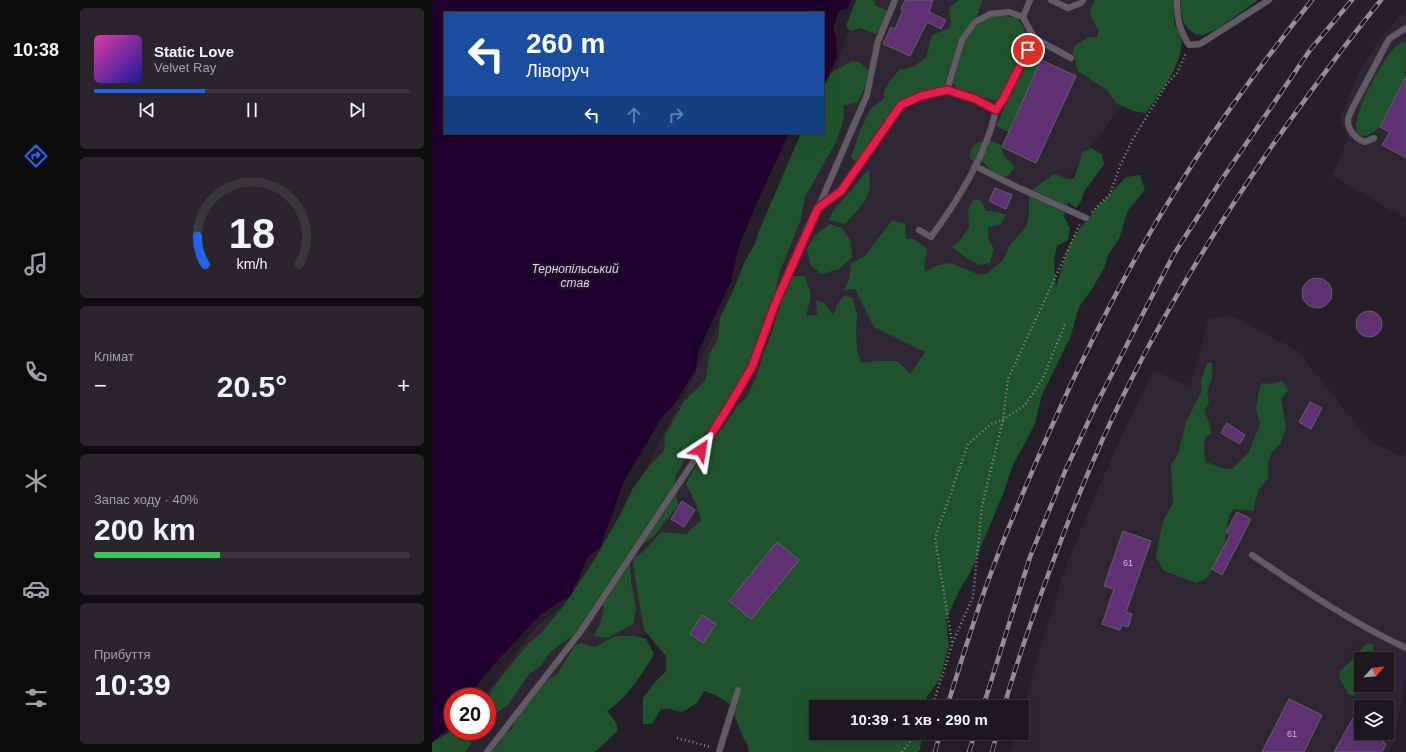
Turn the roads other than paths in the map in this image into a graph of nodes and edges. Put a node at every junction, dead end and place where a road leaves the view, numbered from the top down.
1 (895, 0) edge
2 (1030, 0) edge
3 (1051, 0) edge
4 (1083, 0) edge
5 (1177, 0) edge
6 (1269, 0) edge
7 (1023, 17) junction
8 (1406, 28) edge
9 (1034, 38) junction
10 (1071, 58) dead end
11 (947, 90) junction
12 (996, 110) junction
13 (1374, 138) dead end
14 (975, 166) junction
15 (818, 208) junction
16 (1086, 218) road end
17 (919, 230) dead end
18 (1252, 555) dead end
19 (1406, 648) edge
20 (738, 690) dead end
21 (719, 751) edge
22 (487, 752) edge

1 - 15 lane
2 - 7 lane
3 - 4 lane
5 - 6 lane
7 - 9 lane
7 - 11 lane
8 - 13 lane
9 - 10 lane
9 - 12 lane
11 - 12 lane
11 - 15 lane
12 - 14 lane
14 - 16 lane
14 - 17 lane
15 - 22 lane
18 - 19 lane
20 - 21 lane

